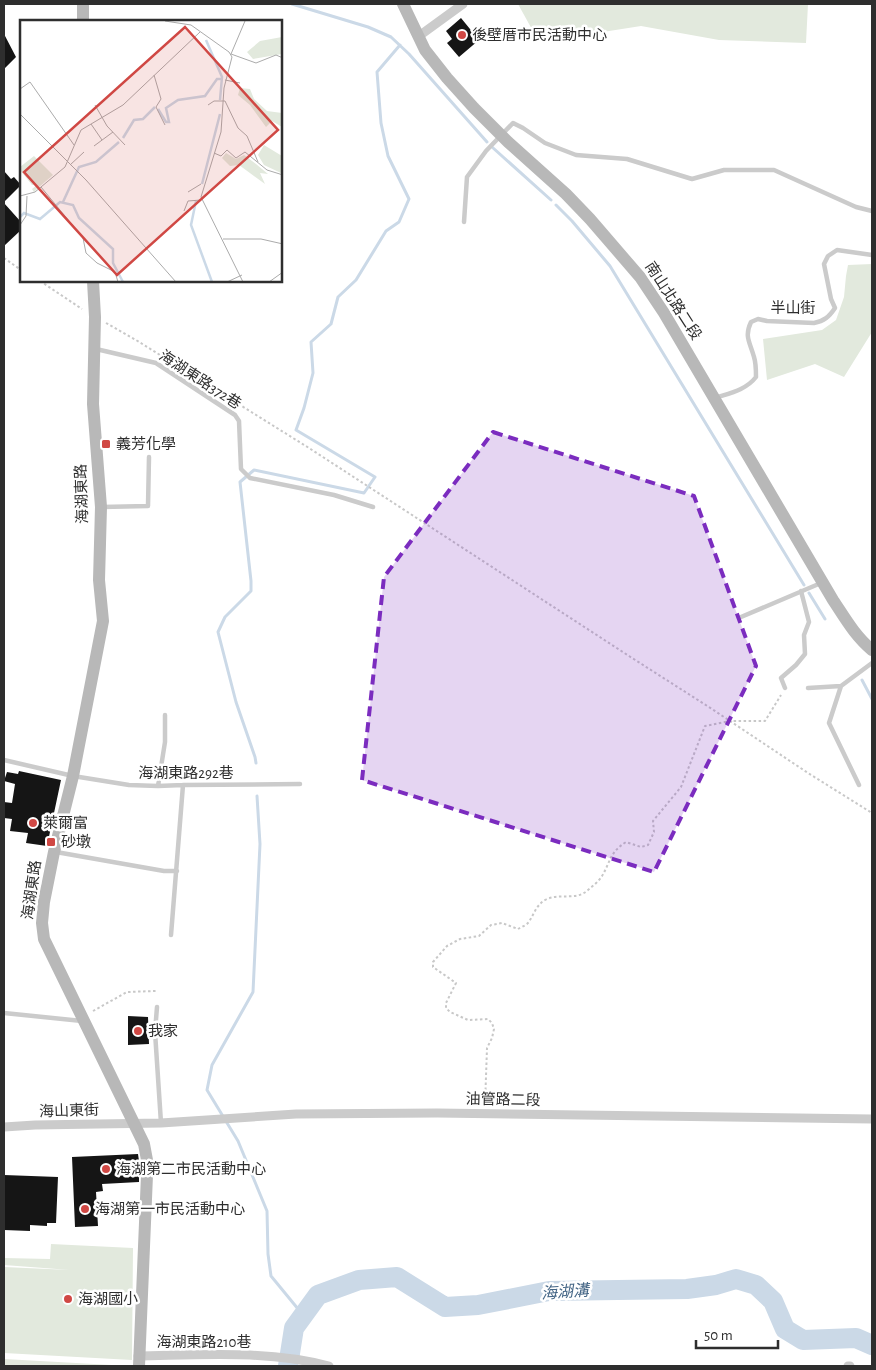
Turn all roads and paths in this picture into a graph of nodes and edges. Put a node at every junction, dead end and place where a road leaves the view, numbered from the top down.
1 (83, 4) edge
2 (403, 4) edge
3 (462, 4) edge
4 (83, 20) edge
5 (419, 36) junction
6 (501, 135) junction
7 (872, 211) edge
8 (464, 222) dead end
9 (872, 255) edge
10 (4, 258) edge
11 (20, 269) edge
12 (42, 282) edge
13 (92, 282) edge
14 (95, 316) junction
15 (95, 349) junction
16 (714, 398) junction
17 (149, 457) dead end
18 (101, 507) junction
19 (373, 507) dead end
20 (823, 582) junction
21 (801, 591) junction
22 (742, 617) dead end
23 (872, 650) edge
24 (872, 663) edge
25 (841, 686) junction
26 (785, 688) joint
27 (808, 688) dead end
28 (165, 716) dead end
29 (730, 721) junction
30 (4, 760) edge
31 (73, 776) junction
32 (300, 784) dead end
33 (183, 785) junction
34 (859, 785) dead end
35 (158, 786) junction
36 (872, 813) edge
37 (54, 852) junction
38 (177, 872) junction
39 (172, 935) dead end
40 (156, 991) dead end
41 (157, 1008) dead end
42 (4, 1012) edge
43 (82, 1020) junction
44 (484, 1114) junction
45 (872, 1119) edge
46 (134, 1122) junction
47 (161, 1123) junction
48 (4, 1127) edge
49 (139, 1361) edge
50 (329, 1366) edge

1 - 4 street
2 - 5 street, 南山北路二段
3 - 5 street
5 - 6 street, 南山北路二段
6 - 7 lane
6 - 8 lane
6 - 16 street, 南山北路二段
9 - 16 lane, 半山街
10 - 11 path
12 - 14 path
13 - 14 street, 海湖東路
14 - 15 street, 海湖東路
14 - 29 path
15 - 18 street, 海湖東路
15 - 19 lane, 海湖東路372巷
16 - 20 street, 南山北路二段
17 - 18 lane
18 - 31 street, 海湖東路
20 - 21 lane
20 - 23 street, 南山北路二段
21 - 22 lane
21 - 26 lane
24 - 25 lane
25 - 27 lane
25 - 34 lane
26 - 29 path
28 - 35 lane
29 - 36 path
29 - 44 path
30 - 31 lane, 海湖東路292巷
31 - 35 lane, 海湖東路292巷
31 - 37 street, 海湖東路
32 - 33 lane, 海湖東路292巷
33 - 35 lane, 海湖東路292巷
33 - 38 lane
37 - 38 lane
37 - 43 street, 海湖東路
38 - 39 lane
40 - 43 path
41 - 47 lane
42 - 43 lane
43 - 46 street, 海湖東路
44 - 45 street, 油管路二段
44 - 47 street, 油管路二段
46 - 47 street, 油管路二段
46 - 48 street, 海山東街
46 - 49 street, 海湖東路
49 - 50 street, 海湖東路210巷

